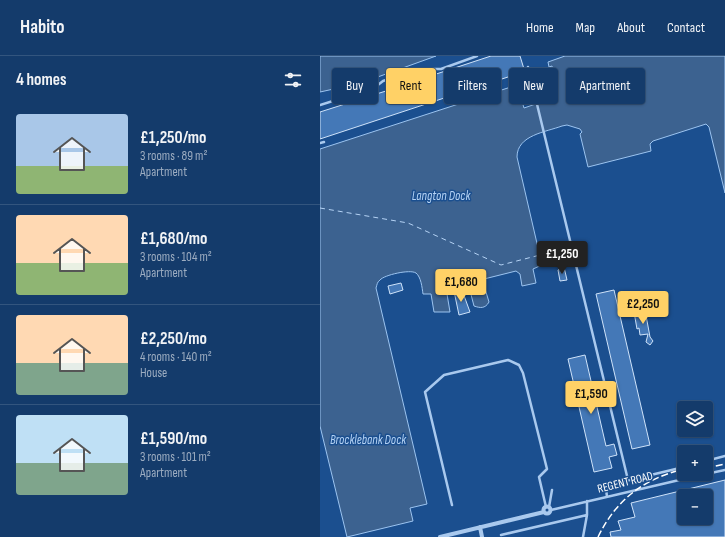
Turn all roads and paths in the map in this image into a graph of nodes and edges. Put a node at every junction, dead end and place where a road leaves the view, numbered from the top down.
1 (477, 56) edge
2 (528, 67) dead end
3 (320, 105) edge
4 (324, 142) dead end
5 (320, 143) edge
6 (572, 248) junction
7 (540, 255) dead end
8 (725, 456) edge
9 (713, 459) edge
10 (677, 469) edge
11 (725, 470) edge
12 (713, 472) edge
13 (628, 480) junction
14 (677, 481) edge
15 (552, 490) dead end
16 (607, 497) junction
17 (587, 501) junction
18 (452, 505) dead end
19 (549, 508) junction
20 (587, 515) junction
21 (480, 527) junction
22 (501, 536) dead end
23 (440, 537) edge
24 (482, 537) edge
25 (583, 537) edge

1 - 3 lane
2 - 6 lane
4 - 5 lane
6 - 7 lane
6 - 13 lane
8 - 9 lane
10 - 13 lane
11 - 12 lane, REGENT ROAD
13 - 16 lane
14 - 16 lane, REGENT ROAD
15 - 19 lane
16 - 17 lane, REGENT ROAD
17 - 19 lane, REGENT ROAD
17 - 20 lane
18 - 19 lane
19 - 21 street
20 - 22 lane
20 - 25 lane
21 - 23 street
21 - 24 street

